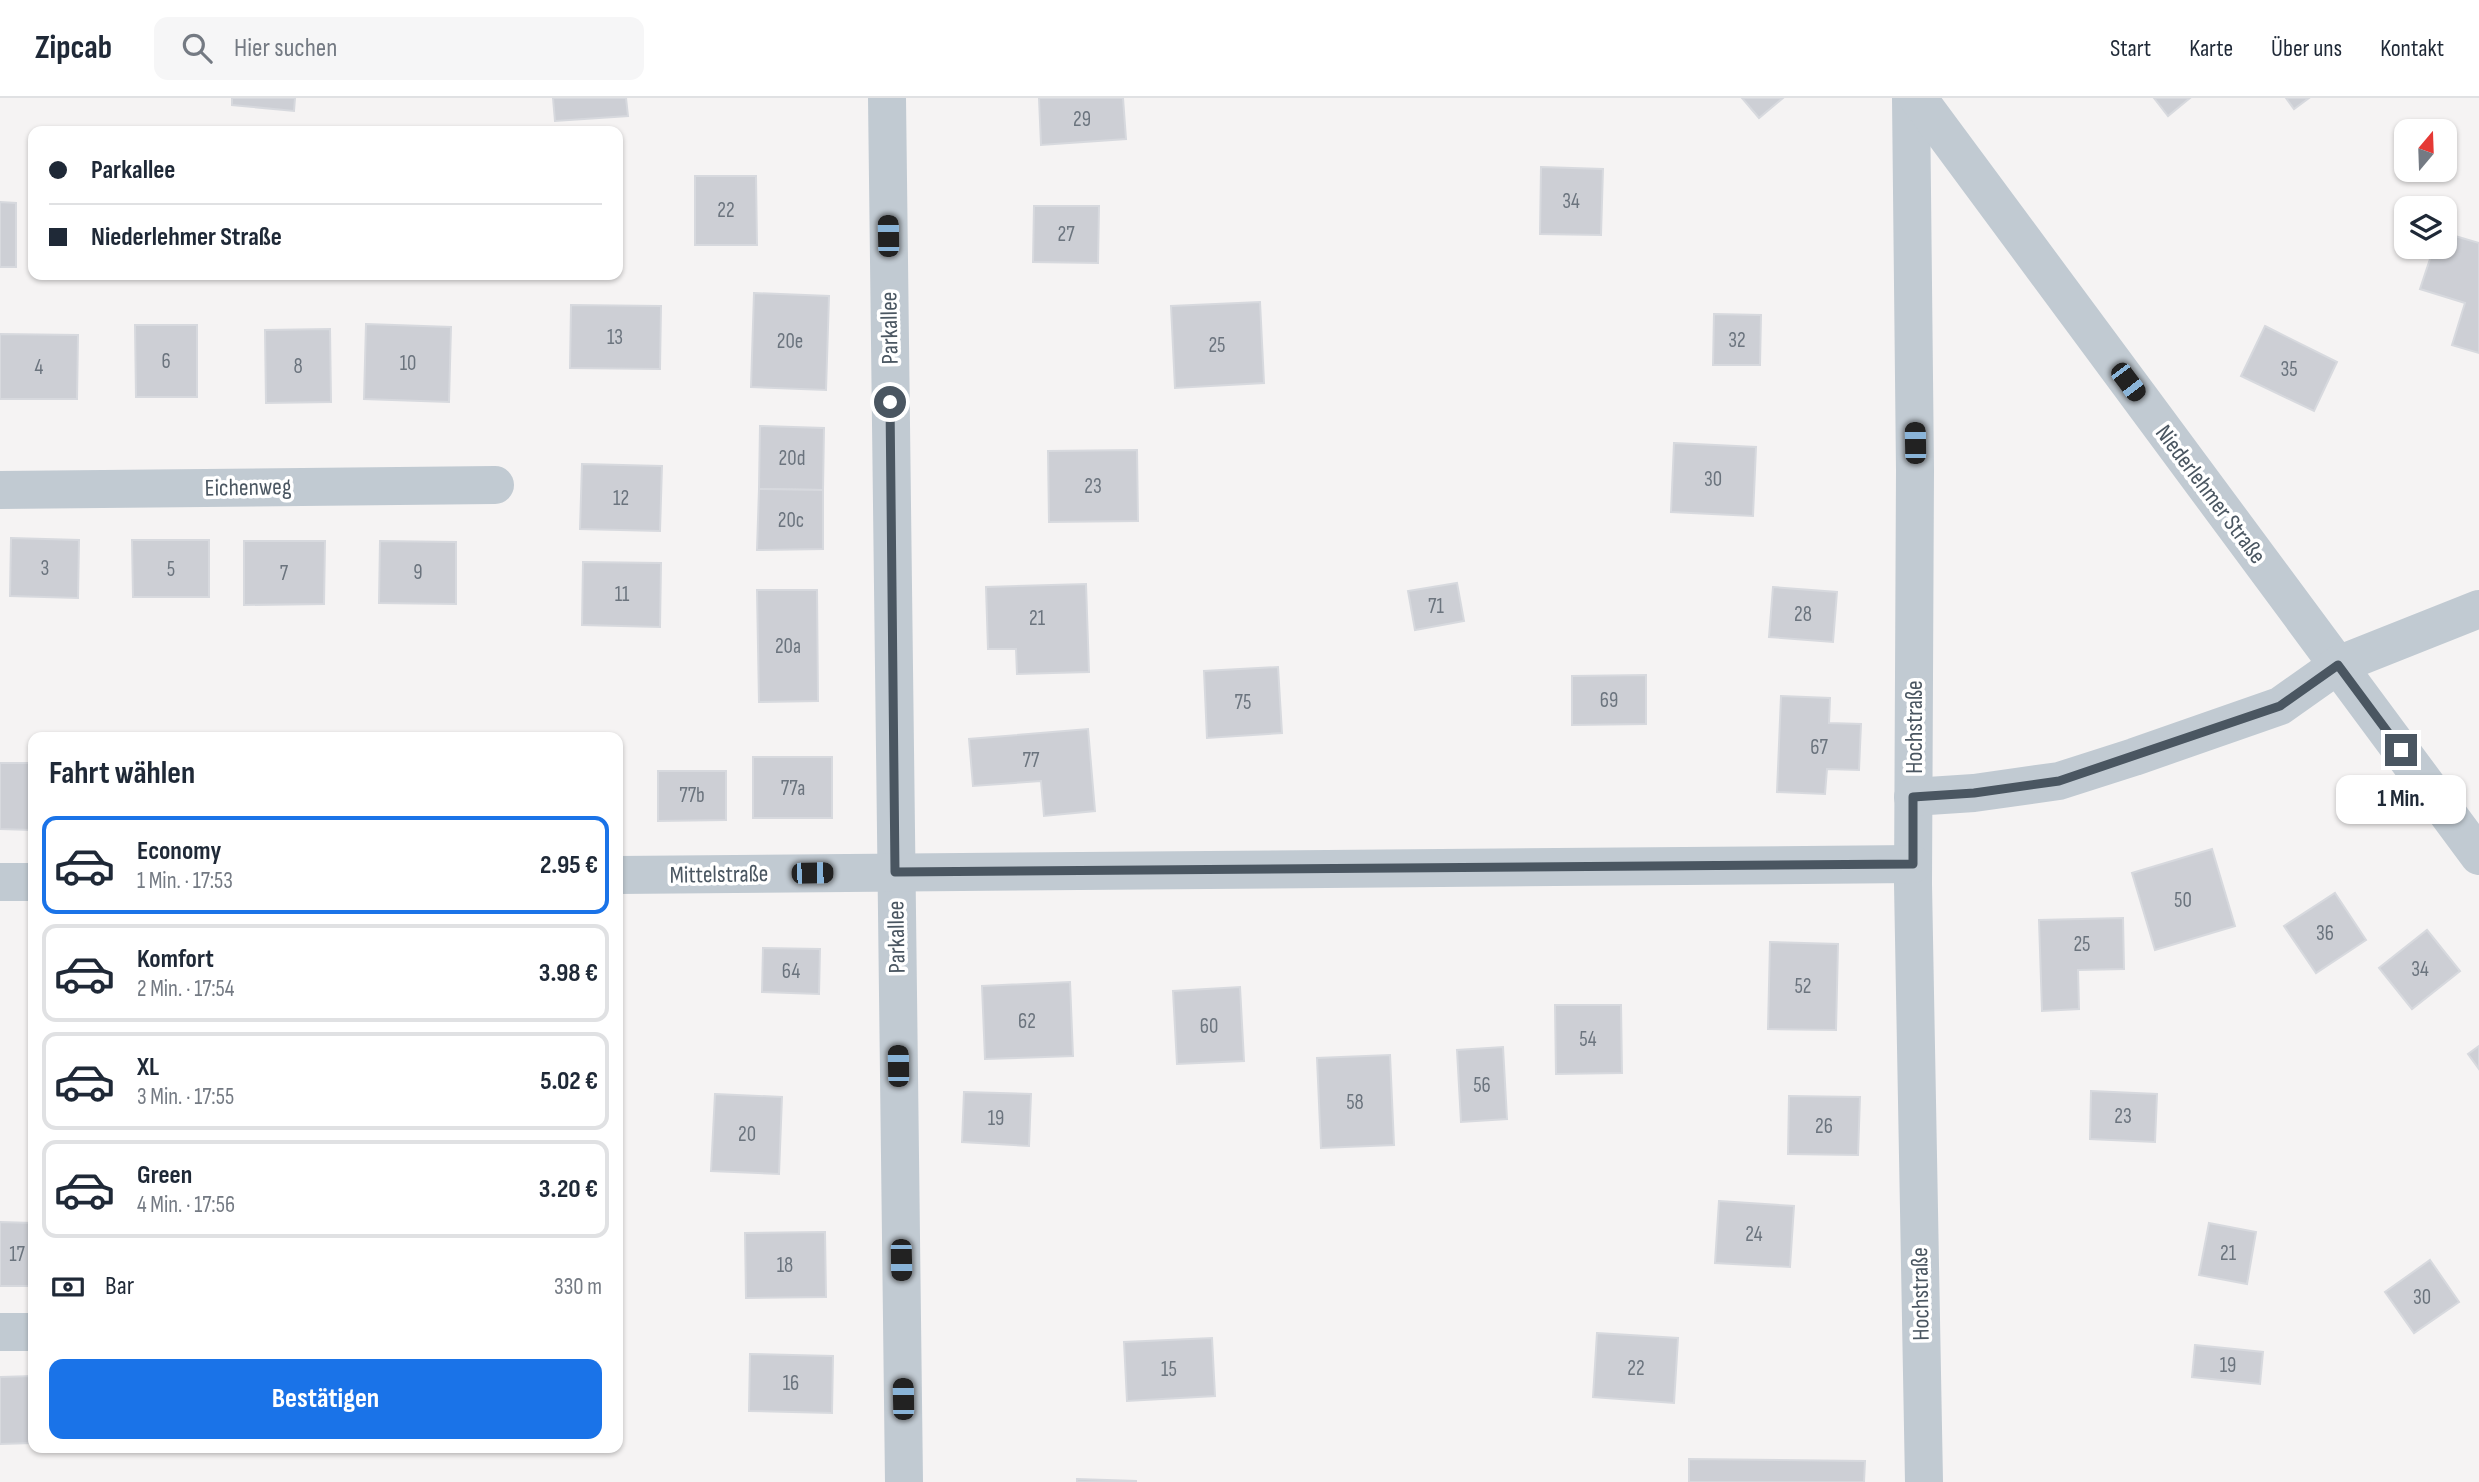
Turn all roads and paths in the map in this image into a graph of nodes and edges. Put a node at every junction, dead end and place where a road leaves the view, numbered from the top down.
1 (887, 98) edge
2 (1911, 98) edge
3 (1918, 98) edge
4 (495, 485) dead end
5 (0, 490) edge
6 (2479, 609) edge
7 (2338, 665) junction
8 (1913, 797) junction
9 (2479, 856) edge
10 (1913, 864) junction
11 (895, 872) junction
12 (623, 875) edge
13 (28, 881) edge
14 (0, 882) edge
15 (0, 1332) edge
16 (28, 1332) edge
17 (904, 1482) edge
18 (1924, 1482) edge

1 - 11 street, Parkallee
2 - 8 street, Hochstraße
3 - 7 street, Niederlehmer Straße
4 - 5 street, Eichenweg
6 - 7 street
7 - 8 street
7 - 9 street, Niederlehmer Straße
8 - 10 street, Hochstraße
10 - 11 street, Mittelstraße
10 - 18 street, Hochstraße
11 - 12 street, Mittelstraße
11 - 17 street, Parkallee
13 - 14 street
15 - 16 street

